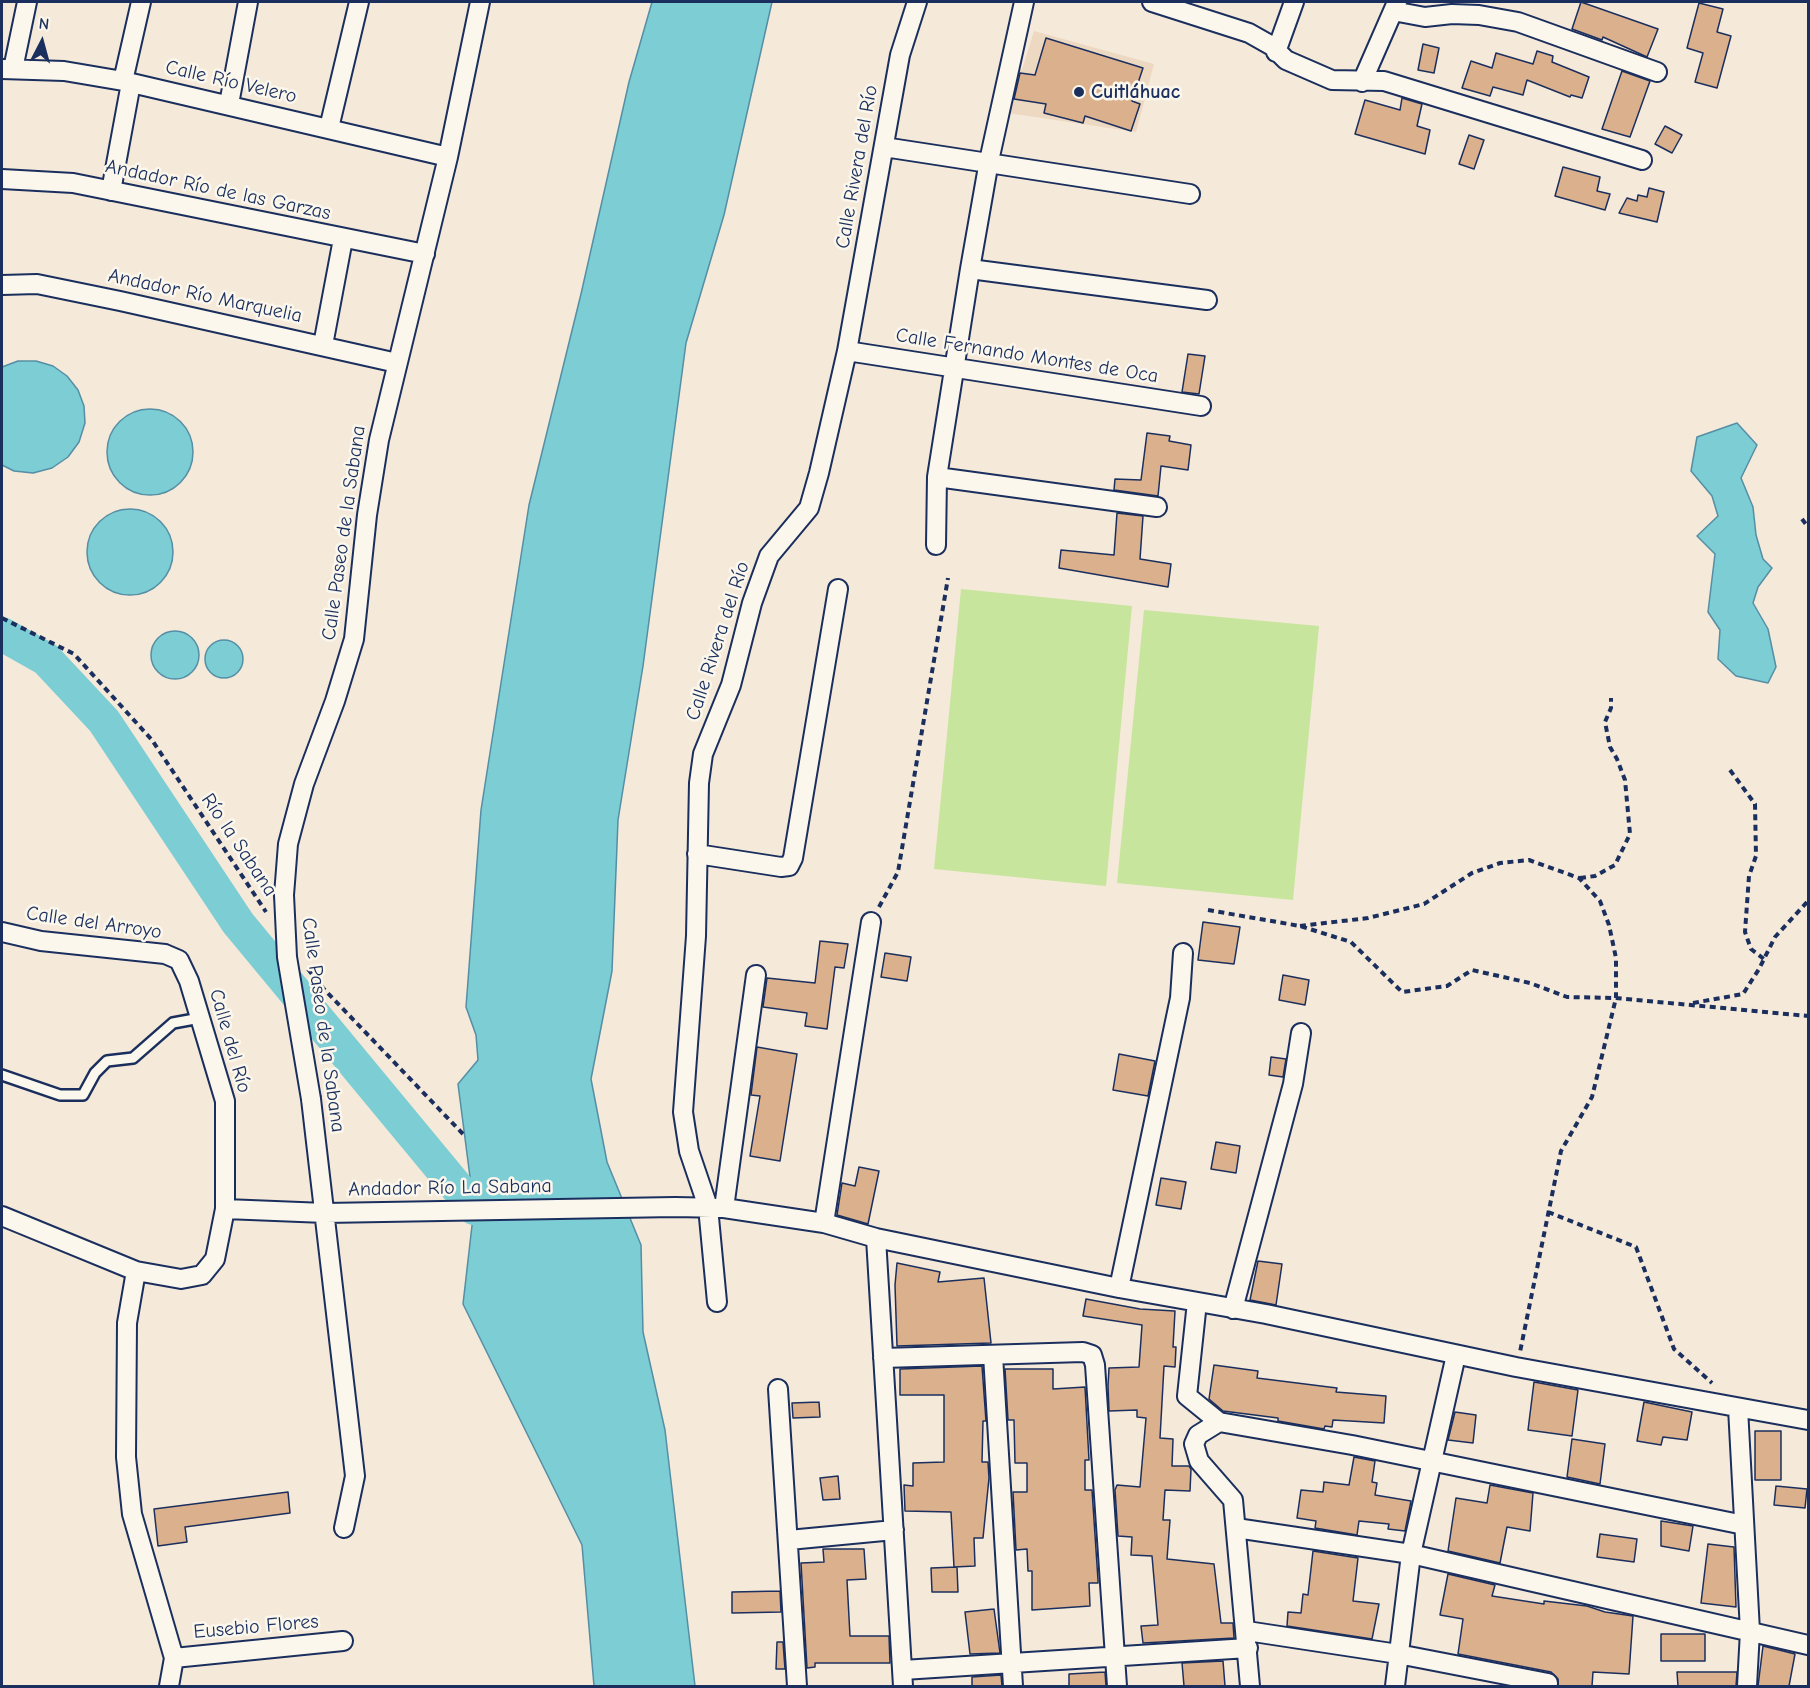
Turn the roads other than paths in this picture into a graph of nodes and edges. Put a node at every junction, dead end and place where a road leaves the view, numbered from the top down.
1 (27, 2) edge
2 (141, 2) edge
3 (248, 2) edge
4 (358, 2) edge
5 (480, 2) edge
6 (917, 2) edge
7 (1024, 2) edge
8 (1152, 2) edge
9 (1294, 2) edge
10 (1395, 6) edge
11 (1276, 52) junction
12 (7, 69) edge
13 (1657, 72) dead end
14 (127, 82) junction
15 (1362, 82) junction
16 (229, 104) junction
17 (330, 128) junction
18 (884, 147) junction
19 (447, 157) junction
20 (1642, 160) dead end
21 (989, 161) junction
22 (2, 179) edge
23 (111, 191) junction
24 (1190, 194) dead end
25 (343, 239) junction
26 (424, 254) junction
27 (970, 269) junction
28 (2, 285) edge
29 (1207, 300) dead end
30 (324, 345) junction
31 (847, 351) junction
32 (397, 363) junction
33 (955, 367) junction
34 (1201, 406) dead end
35 (937, 477) junction
36 (1157, 507) dead end
37 (936, 545) dead end
38 (838, 589) dead end
39 (697, 854) junction
40 (871, 922) road end
41 (2, 932) edge
42 (1183, 952) dead end
43 (179, 960) joint
44 (756, 975) dead end
45 (200, 1018) junction
46 (1301, 1034) dead end
47 (2, 1075) edge
48 (716, 1208) junction
49 (225, 1209) junction
50 (325, 1213) junction
51 (2, 1216) edge
52 (824, 1222) junction
53 (876, 1238) junction
54 (136, 1271) junction
55 (1119, 1288) junction
56 (717, 1302) dead end
57 (1197, 1302) junction
58 (1233, 1309) junction
59 (993, 1355) junction
60 (1456, 1355) junction
61 (883, 1358) junction
62 (778, 1389) dead end
63 (1738, 1408) junction
64 (1809, 1420) edge
65 (1219, 1422) junction
66 (1432, 1460) junction
67 (1744, 1525) junction
68 (344, 1528) dead end
69 (1236, 1528) junction
70 (894, 1530) junction
71 (789, 1540) junction
72 (1411, 1554) junction
73 (1750, 1631) junction
74 (1247, 1640) junction
75 (343, 1641) dead end
76 (1809, 1645) edge
77 (1398, 1654) junction
78 (1116, 1657) junction
79 (174, 1658) junction
80 (1012, 1663) junction
81 (903, 1678) edge
82 (1548, 1683) dead end
83 (169, 1686) edge
84 (797, 1686) edge
85 (1013, 1686) edge
86 (1117, 1686) edge
87 (1250, 1686) edge
88 (1395, 1686) edge
89 (1747, 1686) edge

1 - 12 street
2 - 14 street
3 - 16 street
4 - 17 street
5 - 19 street, Calle Paseo de la Sabana
6 - 18 street, Calle Rivera del Río
7 - 21 street
8 - 11 street
9 - 11 street
10 - 13 street
10 - 15 street
11 - 15 street
12 - 14 street, Calle Río Velero
14 - 16 street, Calle Río Velero
14 - 23 street
15 - 20 street
16 - 17 street, Calle Río Velero
17 - 19 street, Calle Río Velero
18 - 21 street
18 - 31 street, Calle Rivera del Río
19 - 26 street, Calle Paseo de la Sabana
21 - 24 street
21 - 27 street
22 - 23 street, Andador Río de las Garzas
23 - 25 street, Andador Río de las Garzas
25 - 26 street, Andador Río de las Garzas
25 - 30 street
26 - 32 street, Calle Paseo de la Sabana
27 - 29 street
27 - 33 street
28 - 30 street, Andador Río Marquelia
30 - 32 street, Andador Río Marquelia
31 - 33 street, Calle Fernando Montes de Oca
31 - 39 street, Calle Rivera del Río
32 - 50 street, Calle Paseo de la Sabana, bridge
33 - 34 street, Calle Fernando Montes de Oca
33 - 35 street
35 - 36 street
35 - 37 street
38 - 39 street
39 - 48 street, Calle Rivera del Río
40 - 52 street
41 - 43 street, Calle del Arroyo
42 - 55 street
43 - 45 street, Calle del Río
44 - 48 street
45 - 47 lane
45 - 49 street, Calle del Río
46 - 58 street
48 - 50 street, Andador Río La Sabana
48 - 52 street, Andador Río La Sabana
48 - 56 street
49 - 50 street, Andador Río La Sabana
49 - 54 street, Calle del Río
50 - 68 street, Calle Paseo de la Sabana
51 - 54 street, Calle del Río
52 - 53 street, Andador Río La Sabana
53 - 55 street, Andador Río La Sabana
53 - 61 street
54 - 79 street
55 - 57 street, Andador Río La Sabana
57 - 58 street, Andador Río La Sabana
57 - 65 street
58 - 60 street, Andador Río La Sabana
59 - 61 street
59 - 78 street
59 - 80 street
60 - 63 street, Andador Río La Sabana
60 - 66 street
61 - 70 street
62 - 71 street
63 - 64 street, Andador Río La Sabana
63 - 67 street
65 - 66 street
65 - 69 street
66 - 67 street
66 - 72 street
67 - 73 street
69 - 72 street
69 - 74 street
70 - 71 street
70 - 81 street
71 - 84 street
72 - 73 street
72 - 77 street
73 - 76 street
73 - 89 street
74 - 77 street
74 - 78 street
74 - 87 street
75 - 79 street, Eusebio Flores
77 - 82 street
77 - 88 street
78 - 80 street
78 - 86 street
79 - 83 street
80 - 81 street
80 - 85 street

